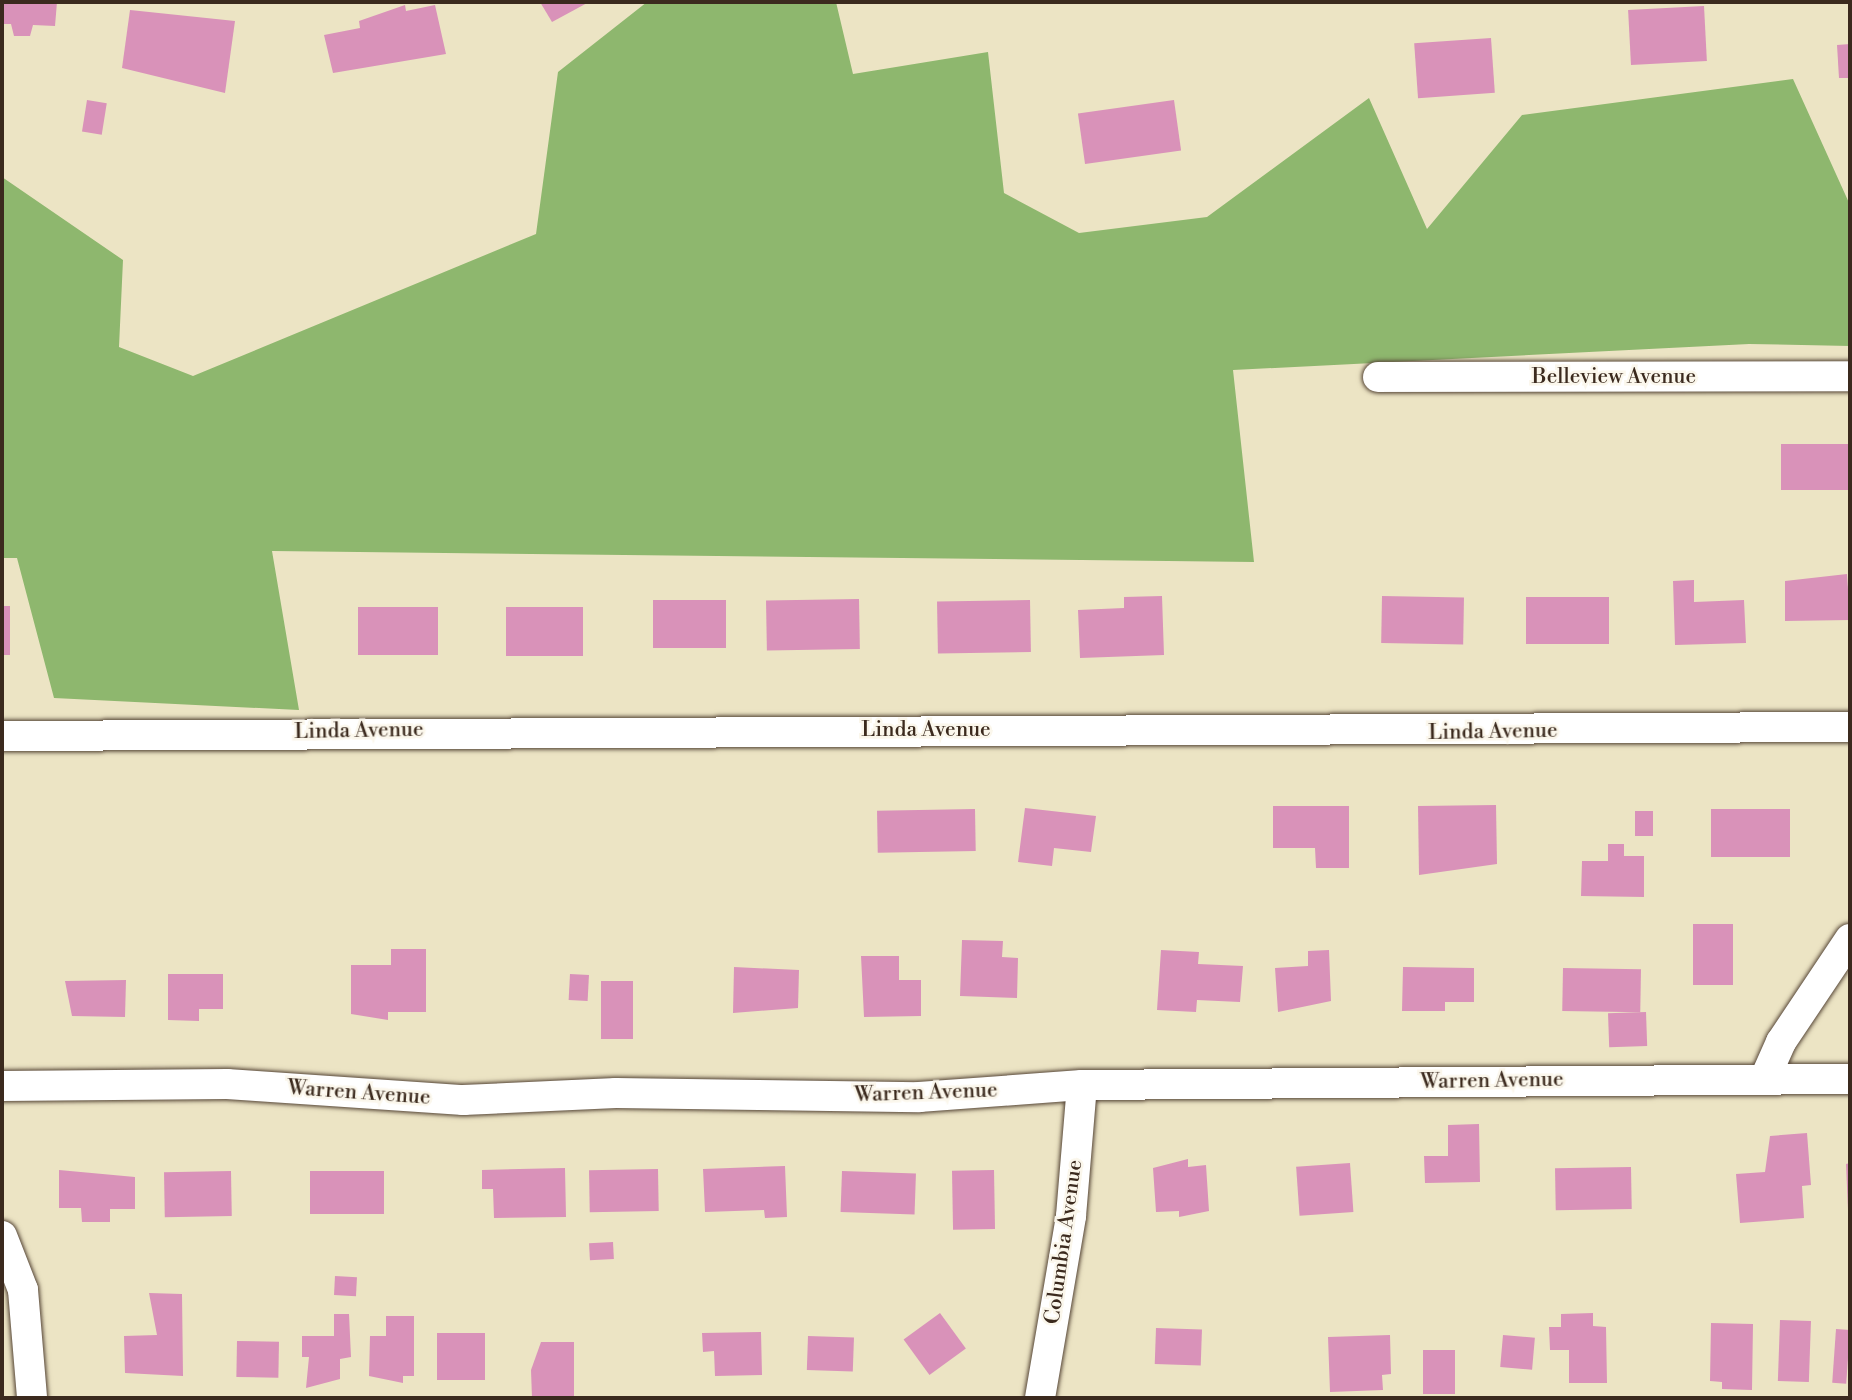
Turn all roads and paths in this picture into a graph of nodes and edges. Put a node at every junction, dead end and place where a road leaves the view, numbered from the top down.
1 (1850, 376) edge
2 (1378, 377) dead end
3 (1850, 727) edge
4 (2, 736) edge
5 (1850, 939) edge
6 (1765, 1078) junction
7 (1850, 1079) edge
8 (1082, 1085) junction
9 (2, 1086) edge
10 (2, 1236) edge
11 (32, 1398) edge
12 (1040, 1398) edge

1 - 2 street, Belleview Avenue
3 - 4 street, Linda Avenue
5 - 6 street
6 - 7 street, Warren Avenue
6 - 8 street, Warren Avenue
8 - 9 street, Warren Avenue
8 - 12 street, Columbia Avenue
10 - 11 street

